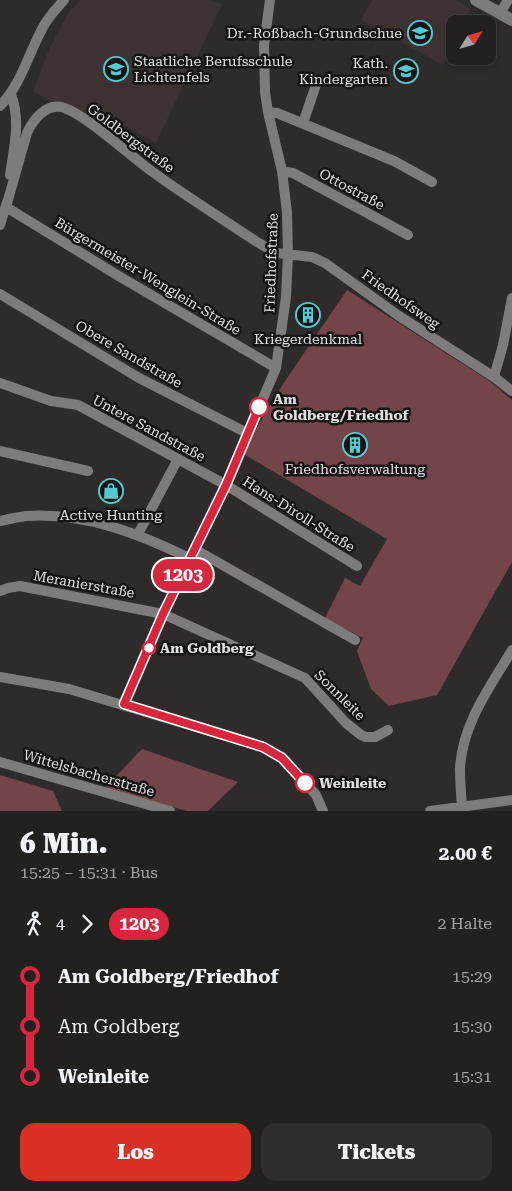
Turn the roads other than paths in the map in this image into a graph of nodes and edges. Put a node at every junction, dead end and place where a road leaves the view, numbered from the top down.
1 (64, 0) edge
2 (270, 0) edge
3 (476, 0) edge
4 (508, 0) edge
5 (500, 13) junction
6 (512, 20) edge
7 (317, 82) dead end
8 (12, 94) junction
9 (0, 106) edge
10 (268, 112) junction
11 (303, 123) junction
12 (282, 171) junction
13 (432, 182) dead end
14 (6, 207) junction
15 (0, 224) edge
16 (408, 235) dead end
17 (288, 256) junction
18 (0, 294) edge
19 (512, 298) edge
20 (276, 368) junction
21 (494, 377) junction
22 (0, 383) edge
23 (512, 391) edge
24 (247, 433) junction
25 (0, 451) edge
26 (178, 458) junction
27 (88, 471) dead end
28 (226, 485) junction
29 (0, 521) edge
30 (138, 534) junction
31 (193, 555) junction
32 (357, 566) dead end
33 (0, 591) edge
34 (163, 614) junction
35 (355, 640) dead end
36 (512, 650) edge
37 (0, 678) edge
38 (124, 704) junction
39 (388, 730) dead end
40 (0, 762) edge
41 (512, 800) edge
42 (462, 807) junction
43 (170, 811) edge
44 (323, 811) edge
45 (430, 811) edge

1 - 8 street
2 - 10 street, Friedhofstraße
3 - 5 street
4 - 5 street
5 - 6 street
7 - 11 street
8 - 9 street
8 - 14 street
10 - 11 street
10 - 12 street, Friedhofstraße
11 - 13 street
12 - 16 street, Ottostraße
12 - 17 street, Friedhofstraße
14 - 15 street
14 - 17 street, Goldbergstraße
14 - 20 street, Bürgermeister-Wenglein-Straße
17 - 20 street, Friedhofstraße
17 - 21 street, Friedhofsweg
18 - 24 street, Obere Sandstraße
19 - 21 street
20 - 24 street, Friedhofstraße
21 - 23 street, Friedhofsweg
22 - 26 street, Untere Sandstraße
24 - 28 street
25 - 27 street
26 - 28 street, Untere Sandstraße
26 - 30 street
28 - 31 street
28 - 32 street, Hans-Diroll-Straße
29 - 30 street
30 - 31 street
31 - 34 street
31 - 35 street
33 - 34 street, Meranierstraße
34 - 38 street
34 - 39 street, Sonnleite
36 - 42 street
37 - 38 street
38 - 44 street
40 - 43 street, Wittelsbacherstraße
41 - 42 street
42 - 45 street

